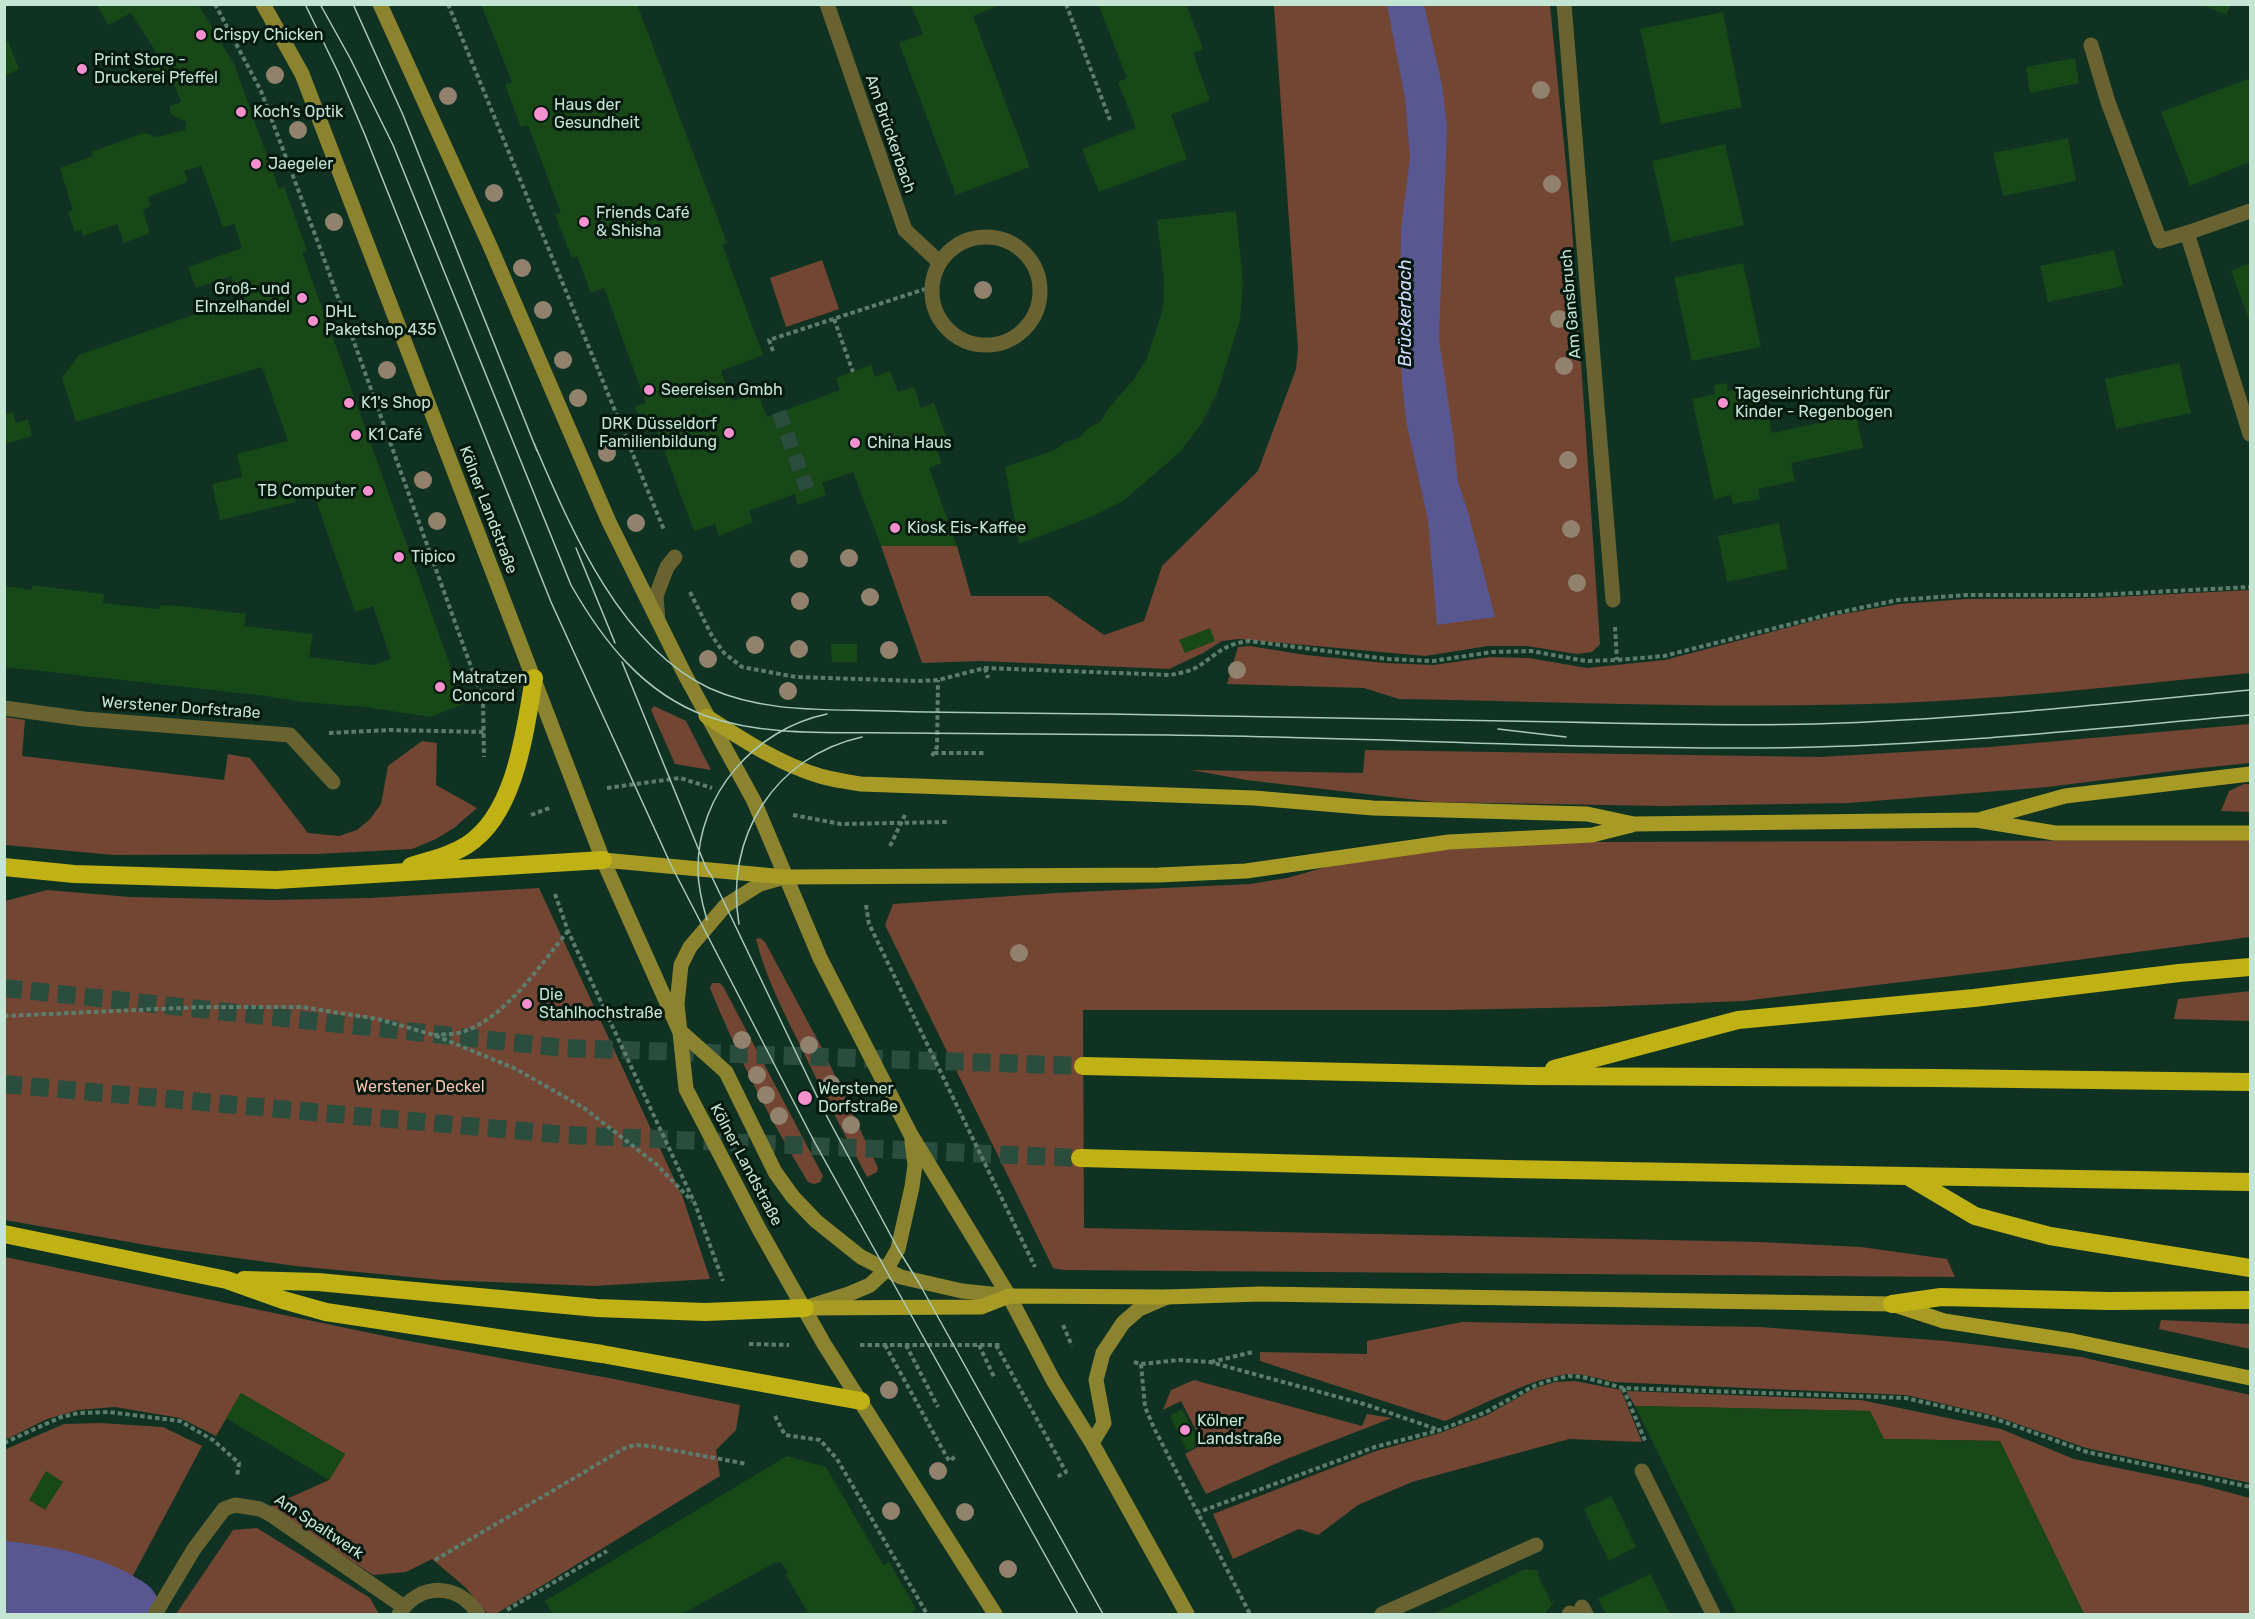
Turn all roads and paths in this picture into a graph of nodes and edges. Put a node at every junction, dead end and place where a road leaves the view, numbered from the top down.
1 (215, 4) edge
2 (263, 4) edge
3 (380, 4) edge
4 (448, 4) edge
5 (827, 4) edge
6 (1066, 4) edge
7 (1564, 4) edge
8 (2091, 45) dead end
9 (1110, 120) dead end
10 (2250, 210) edge
11 (2187, 234) junction
12 (939, 262) junction
13 (931, 287) junction
14 (834, 318) junction
15 (772, 351) dead end
16 (853, 372) dead end
17 (2250, 434) edge
18 (675, 557) junction
19 (2250, 587) edge
20 (1613, 600) dead end
21 (658, 621) junction
22 (985, 668) junction
23 (534, 678) junction
24 (988, 678) dead end
25 (938, 680) junction
26 (4, 708) edge
27 (706, 716) junction
28 (290, 735) junction
29 (937, 747) dead end
30 (934, 753) dead end
31 (986, 753) dead end
32 (2250, 774) edge
33 (333, 782) dead end
34 (706, 786) dead end
35 (608, 788) dead end
36 (546, 810) dead end
37 (790, 814) dead end
38 (1976, 820) junction
39 (947, 822) dead end
40 (901, 824) junction
41 (1634, 824) junction
42 (531, 825) dead end
43 (2250, 833) edge
44 (894, 838) dead end
45 (603, 860) junction
46 (4, 867) edge
47 (383, 874) junction
48 (785, 877) junction
49 (553, 888) dead end
50 (865, 902) dead end
51 (568, 931) junction
52 (2250, 967) edge
53 (4, 1016) edge
54 (679, 1030) junction
55 (434, 1035) junction
56 (1083, 1066) tunnel mouth
57 (1529, 1076) junction
58 (2250, 1082) edge
59 (910, 1135) junction
60 (1080, 1158) tunnel mouth
61 (1908, 1176) junction
62 (2250, 1182) edge
63 (695, 1204) junction
64 (4, 1234) edge
65 (1036, 1268) dead end
66 (2250, 1268) edge
67 (886, 1270) junction
68 (227, 1280) junction
69 (1009, 1296) junction
70 (1167, 1297) junction
71 (2250, 1300) edge
72 (1892, 1304) junction
73 (805, 1308) junction
74 (735, 1312) junction
75 (1061, 1319) dead end
76 (747, 1344) dead end
77 (824, 1344) junction
78 (885, 1345) junction
79 (906, 1345) junction
80 (979, 1345) junction
81 (996, 1345) junction
82 (1005, 1345) dead end
83 (1072, 1346) dead end
84 (1253, 1352) dead end
85 (1210, 1362) junction
86 (994, 1377) dead end
87 (2250, 1377) edge
88 (1623, 1388) junction
89 (861, 1401) junction
90 (938, 1407) dead end
91 (1440, 1430) junction
92 (784, 1435) dead end
93 (4, 1443) edge
94 (1092, 1443) junction
95 (956, 1456) dead end
96 (747, 1464) dead end
97 (1642, 1471) joint
98 (1057, 1477) dead end
99 (2250, 1487) edge
100 (235, 1505) junction
101 (1196, 1513) junction
102 (1536, 1545) dead end
103 (607, 1551) dead end
104 (433, 1562) dead end
105 (402, 1611) edge
106 (155, 1614) edge
107 (478, 1614) edge
108 (500, 1614) edge
109 (927, 1614) edge
110 (995, 1614) edge
111 (1187, 1614) edge
112 (1250, 1614) edge
113 (1382, 1614) edge
114 (1713, 1614) edge

1 - 28 path
2 - 23 main road, Kölner Landstraße
3 - 21 main road
4 - 18 path
5 - 12 street, Am Brückerbach
6 - 9 path
7 - 20 street, Am Gansbruch
8 - 11 street
10 - 11 street
11 - 17 street
12 - 13 street
12 - 13 street
13 - 14 path
14 - 15 path
14 - 16 path
18 - 21 street
18 - 25 path
19 - 22 path
21 - 27 main road
22 - 24 path
22 - 25 path
23 - 45 main road, Kölner Landstraße
23 - 47 highway
25 - 29 path
26 - 28 street, Werstener Dorfstraße
27 - 41 main road
27 - 48 main road
28 - 33 street
30 - 31 path
32 - 38 main road
34 - 35 path
36 - 42 path
37 - 40 path
38 - 41 main road
38 - 43 main road
39 - 40 path
40 - 44 path
41 - 48 main road
45 - 47 highway
45 - 48 main road
45 - 54 main road, Kölner Landstraße
46 - 47 highway
48 - 54 main road, Kölner Landstraße
48 - 59 main road
49 - 51 path
50 - 65 path
51 - 55 path
51 - 63 path
52 - 57 highway
53 - 55 path
54 - 67 main road, Kölner Landstraße
54 - 73 main road, Kölner Landstraße
55 - 63 path
56 - 57 highway
57 - 58 highway
59 - 67 main road
59 - 69 main road
60 - 61 highway
61 - 62 highway
61 - 66 highway
63 - 74 path
64 - 68 highway
67 - 69 main road, Kölner Landstraße
67 - 73 main road
68 - 74 highway
68 - 89 highway
69 - 70 main road
69 - 73 main road
69 - 94 main road
70 - 72 main road
70 - 94 main road
71 - 72 highway
72 - 87 main road
73 - 74 highway
73 - 77 main road, Kölner Landstraße
75 - 83 path
76 - 77 path
77 - 78 path
77 - 89 main road, Kölner Landstraße
78 - 79 path
78 - 95 path
79 - 80 path
79 - 90 path
80 - 81 path
80 - 86 path
81 - 82 path
81 - 98 path
84 - 85 path
85 - 91 path
85 - 101 path
88 - 91 path
88 - 97 path
88 - 99 path
89 - 110 main road, Kölner Landstraße
91 - 101 path
92 - 109 path
93 - 100 path
94 - 111 main road
96 - 104 path
97 - 114 street
100 - 105 street, Am Spaltwerk
100 - 106 street
101 - 112 path
102 - 113 street
103 - 108 path
105 - 107 street

